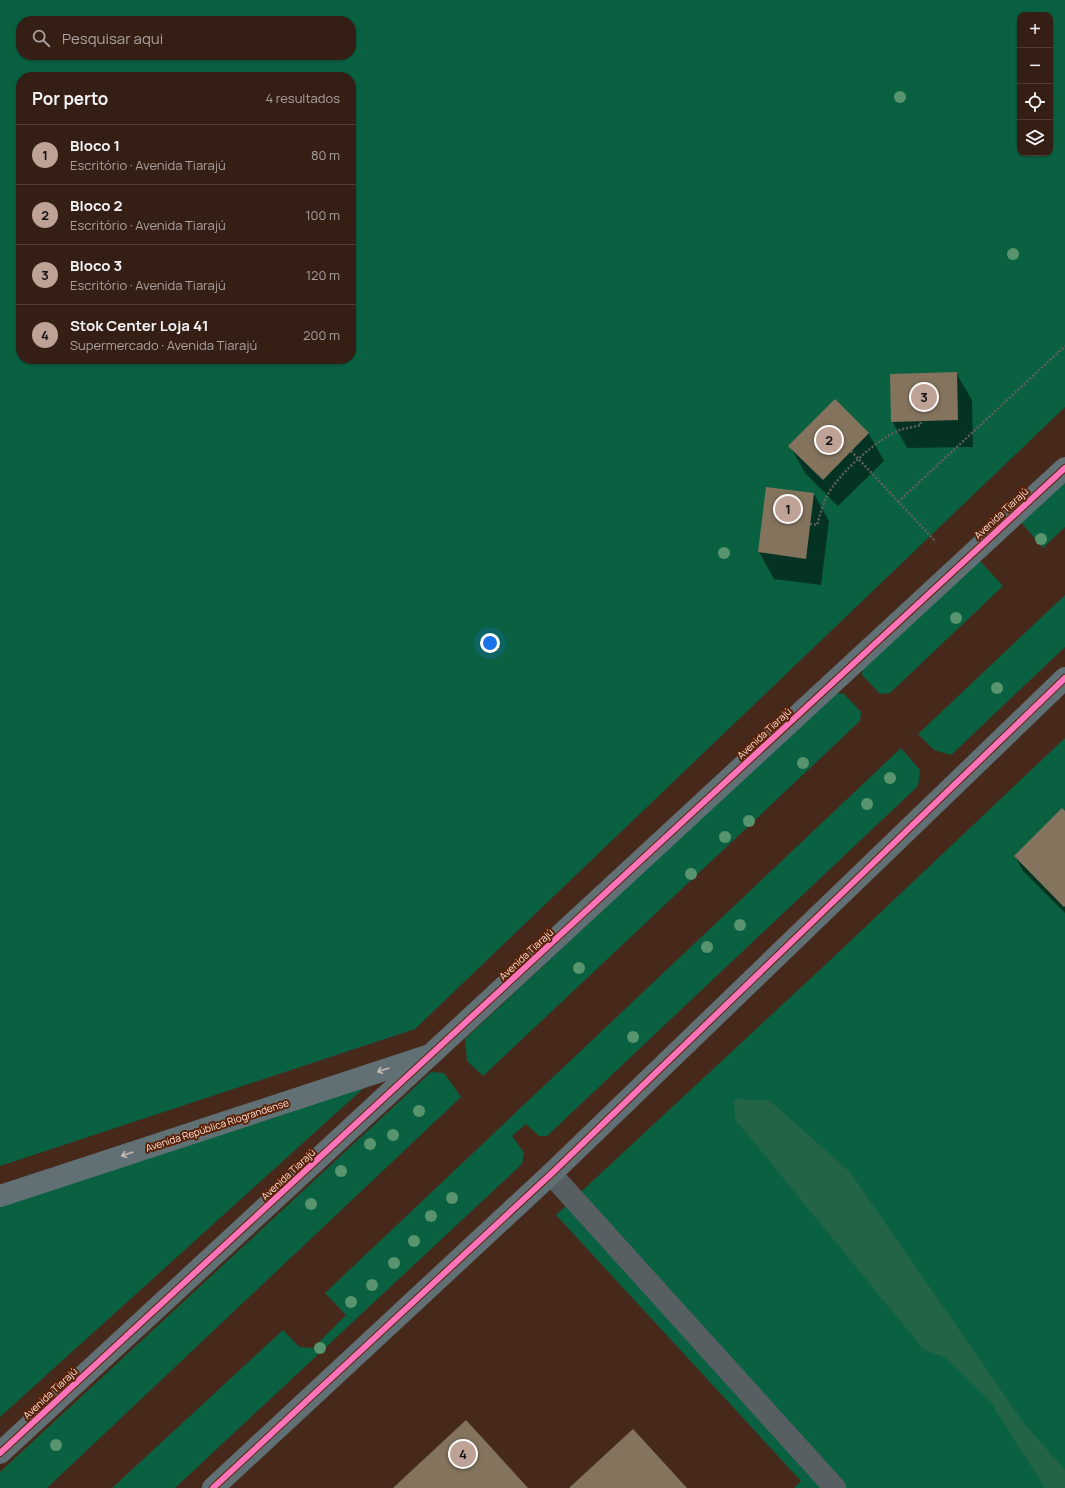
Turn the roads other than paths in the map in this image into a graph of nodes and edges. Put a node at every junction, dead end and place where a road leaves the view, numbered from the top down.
1 (1065, 468) edge
2 (1065, 678) edge
3 (433, 1054) junction
4 (551, 1174) junction
5 (0, 1196) edge
6 (0, 1453) edge
7 (213, 1488) edge
8 (835, 1488) edge

1 - 3 main road, Avenida Tiarajú
2 - 4 main road
3 -> 5 main road, Avenida República Riograndense
3 - 6 main road, Avenida Tiarajú
4 - 7 main road
4 - 8 street

